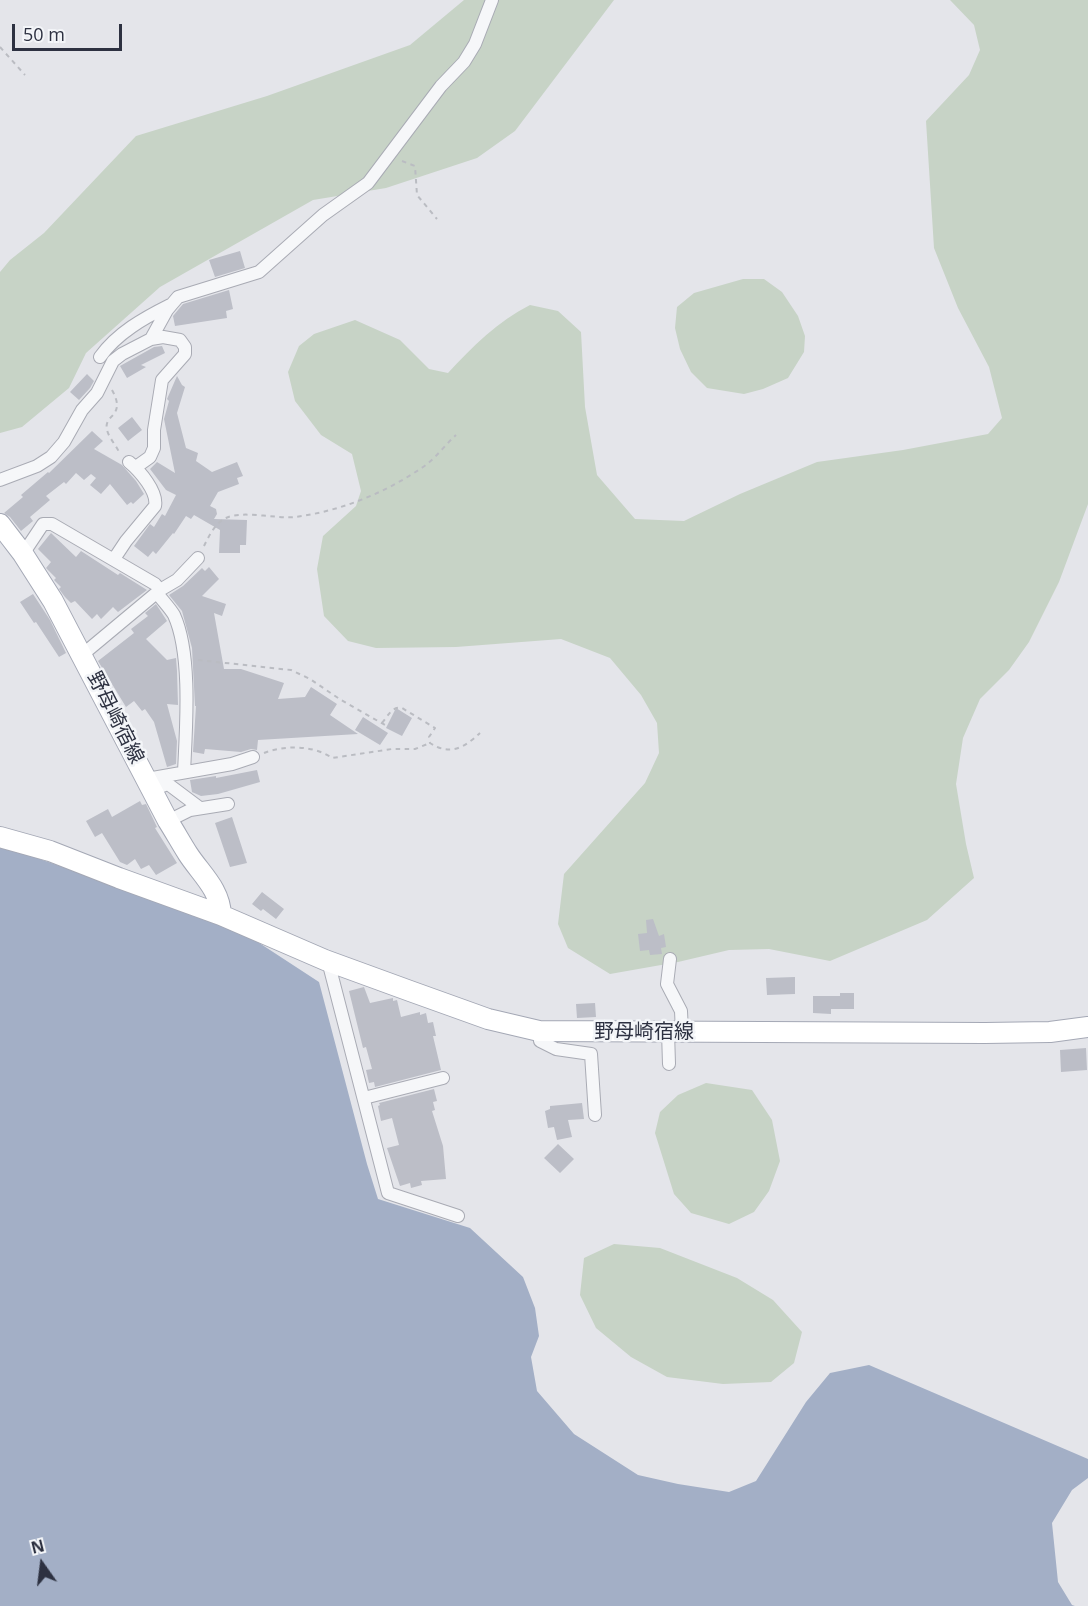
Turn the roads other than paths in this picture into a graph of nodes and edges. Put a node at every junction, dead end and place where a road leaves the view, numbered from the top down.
1 (492, 0) edge
2 (171, 305) junction
3 (151, 339) junction
4 (100, 357) dead end
5 (0, 480) edge
6 (0, 524) edge
7 (23, 554) junction
8 (198, 558) road end
9 (114, 559) junction
10 (158, 592) junction
11 (82, 655) junction
12 (253, 757) road end
13 (184, 772) junction
14 (149, 784) junction
15 (228, 804) dead end
16 (201, 808) junction
17 (168, 821) junction
18 (9, 839) edge
19 (221, 915) junction
20 (670, 959) dead end
21 (328, 962) junction
22 (1088, 1027) edge
23 (539, 1031) junction
24 (675, 1032) junction
25 (669, 1064) dead end
26 (442, 1078) dead end
27 (364, 1098) junction
28 (595, 1115) dead end
29 (458, 1216) dead end

1 - 2 street
2 - 3 street
2 - 4 street
3 - 5 street
3 - 9 street
6 - 7 main road, 野母崎宿線
7 - 9 street
7 - 11 main road, 野母崎宿線
8 - 10 street
9 - 10 street
10 - 11 street
10 - 13 street
11 - 14 main road, 野母崎宿線
12 - 13 street
13 - 14 street
14 - 16 street
14 - 17 main road, 野母崎宿線
15 - 16 street
16 - 17 street
17 - 19 main road, 野母崎宿線
18 - 19 main road, 野母崎宿線
19 - 21 main road, 野母崎宿線
20 - 24 street
21 - 23 main road, 野母崎宿線
21 - 27 street
22 - 24 main road, 野母崎宿線
23 - 24 main road, 野母崎宿線
23 - 28 street
24 - 25 street
26 - 27 street
27 - 29 street

